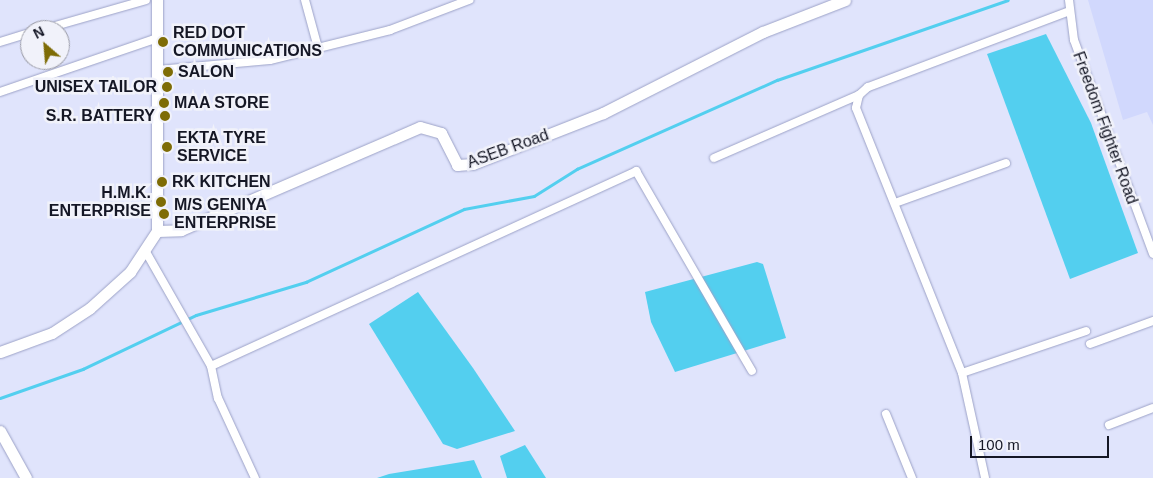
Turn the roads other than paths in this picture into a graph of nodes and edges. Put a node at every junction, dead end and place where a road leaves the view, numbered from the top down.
1 (146, 0) edge
2 (157, 0) edge
3 (305, 0) edge
4 (469, 0) edge
5 (845, 0) edge
6 (1069, 0) edge
7 (1067, 12) junction
8 (70, 22) edge
9 (20, 36) edge
10 (158, 38) junction
11 (0, 42) edge
12 (318, 48) junction
13 (158, 70) junction
14 (0, 92) edge
15 (859, 95) junction
16 (714, 158) dead end
17 (1006, 163) dead end
18 (895, 203) junction
19 (157, 231) junction
20 (146, 252) junction
21 (1153, 254) edge
22 (1153, 321) edge
23 (1086, 331) dead end
24 (1090, 344) dead end
25 (0, 352) edge
26 (211, 366) junction
27 (752, 371) dead end
28 (962, 372) junction
29 (1153, 408) edge
30 (886, 414) dead end
31 (1109, 425) dead end
32 (0, 432) edge
33 (26, 478) edge
34 (255, 478) edge
35 (912, 478) edge
36 (985, 478) edge

1 - 8 street
2 - 10 street
3 - 12 street
4 - 12 street
5 - 19 street, ASEB Road
6 - 7 street, Freedom Fighter Road
7 - 15 street
7 - 21 street, Freedom Fighter Road
9 - 11 street
10 - 13 street
10 - 14 street
12 - 13 street
13 - 19 street
15 - 16 street
15 - 18 street
17 - 18 street
18 - 28 street
19 - 20 street
20 - 25 street
20 - 26 street
22 - 24 street
23 - 28 street
26 - 27 street
26 - 34 street
28 - 36 street
29 - 31 street
30 - 35 street
32 - 33 street

